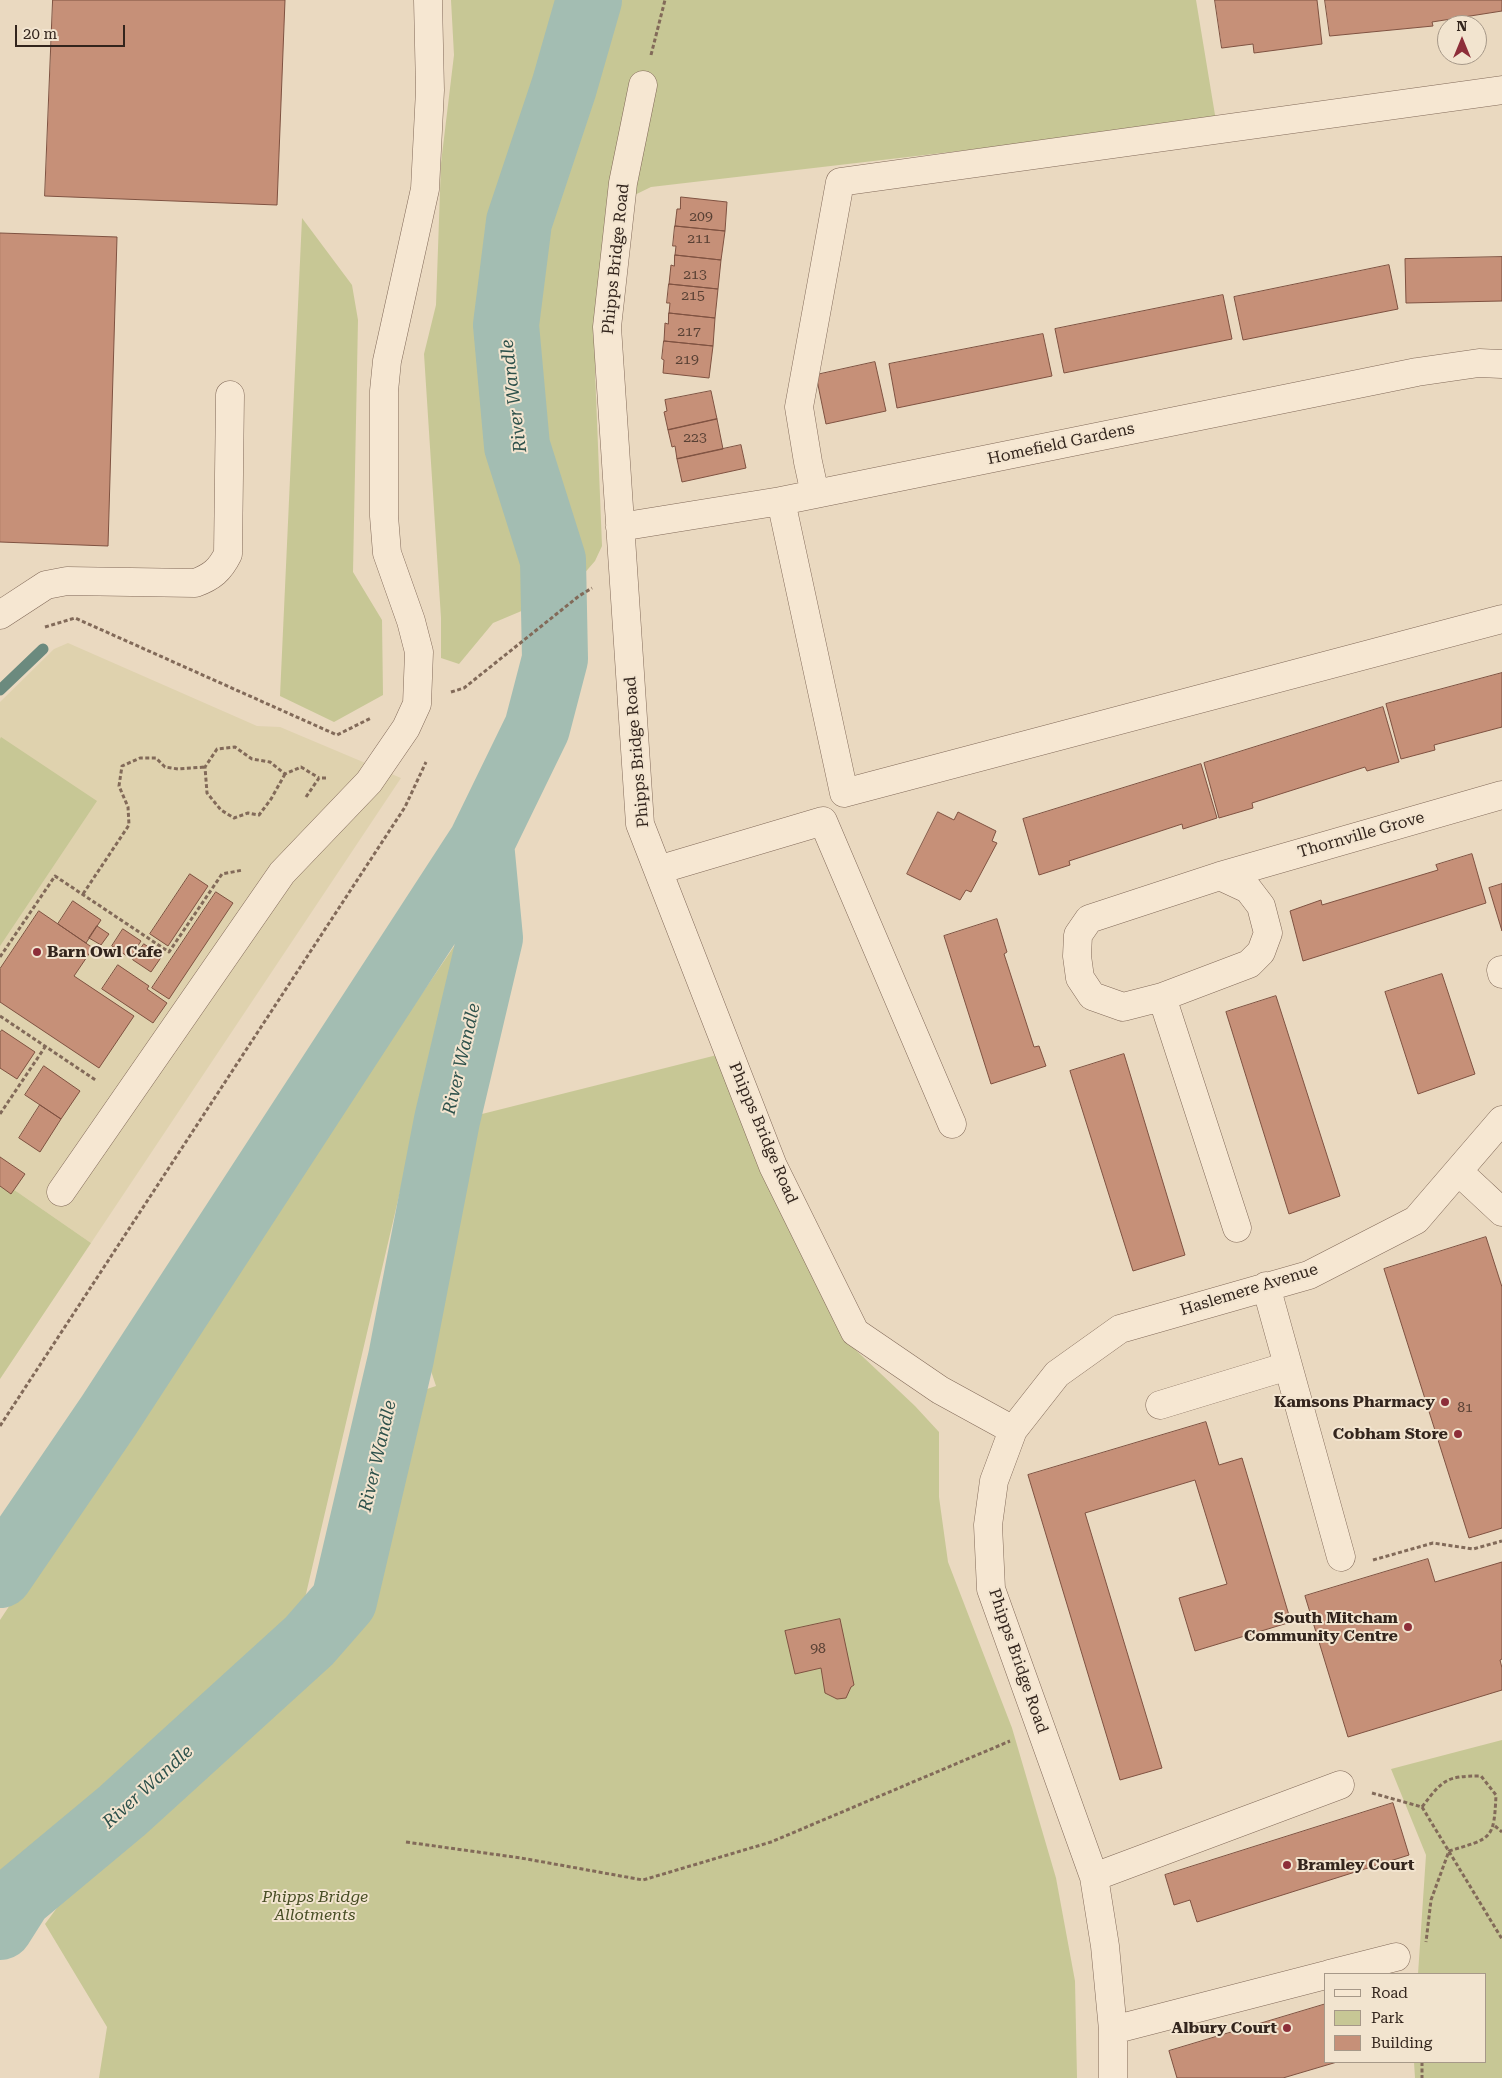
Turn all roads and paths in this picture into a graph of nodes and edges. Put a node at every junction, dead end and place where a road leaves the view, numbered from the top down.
1 (428, 0) edge
2 (665, 0) edge
3 (643, 85) joint
4 (1502, 90) edge
5 (1502, 364) edge
6 (230, 395) dead end
7 (815, 494) junction
8 (781, 501) junction
9 (620, 526) junction
10 (579, 596) dead end
11 (0, 615) edge
12 (1502, 619) edge
13 (39, 629) dead end
14 (417, 704) junction
15 (429, 755) dead end
16 (205, 767) junction
17 (285, 774) junction
18 (319, 778) junction
19 (369, 782) junction
20 (1502, 794) edge
21 (305, 798) dead end
22 (244, 870) dead end
23 (658, 870) junction
24 (1220, 876) junction
25 (82, 894) junction
26 (0, 957) edge
27 (1162, 997) junction
28 (1, 1018) edge
29 (45, 1047) junction
30 (124, 1100) junction
31 (0, 1114) edge
32 (1502, 1120) edge
33 (952, 1124) dead end
34 (1459, 1172) junction
35 (62, 1192) dead end
36 (1502, 1212) edge
37 (1237, 1228) dead end
38 (1266, 1286) junction
39 (1288, 1366) junction
40 (1160, 1405) dead end
41 (0, 1426) edge
42 (1013, 1430) junction
43 (1502, 1541) edge
44 (1341, 1557) joint
45 (1041, 1728) junction
46 (1340, 1785) joint
47 (1422, 1807) junction
48 (1494, 1826) junction
49 (1502, 1832) edge
50 (406, 1842) dead end
51 (1449, 1851) junction
52 (1094, 1877) junction
53 (1502, 1939) edge
54 (1426, 1946) dead end
55 (1396, 1957) dead end
56 (1335, 1973) edge
57 (1324, 1976) edge
58 (1113, 2030) junction
59 (1422, 2063) edge
60 (1113, 2078) edge
61 (1422, 2078) edge

1 - 14 street
2 - 3 path
3 - 9 street, Phipps Bridge Road
4 - 7 street
5 - 7 street, Homefield Gardens
6 - 11 street
7 - 8 street, Homefield Gardens
8 - 9 street, Homefield Gardens
8 - 12 street
9 - 23 street, Phipps Bridge Road
10 - 14 path
13 - 14 path
14 - 19 street
15 - 41 path
16 - 17 path
16 - 17 path
16 - 25 path
17 - 18 path
18 - 19 path
18 - 21 path
19 - 30 street
20 - 24 street, Thornville Grove
22 - 25 path
23 - 33 street
23 - 42 street, Phipps Bridge Road
24 - 27 street, Thornville Grove
24 - 27 street, Thornville Grove
25 - 26 path
27 - 37 street
28 - 29 path
29 - 30 path
29 - 31 path
30 - 35 street
32 - 34 street, Haslemere Avenue
34 - 36 street
34 - 38 street, Haslemere Avenue
38 - 39 street
38 - 42 street, Haslemere Avenue
39 - 40 street
39 - 44 street
42 - 45 street, Phipps Bridge Road
43 - 44 path
45 - 50 path
45 - 52 street, Phipps Bridge Road
46 - 47 path
46 - 52 street
47 - 48 path
47 - 51 path
48 - 49 path
48 - 51 path
51 - 53 path
51 - 54 path
52 - 58 street, Phipps Bridge Road
55 - 56 street
57 - 58 street
58 - 60 street, Phipps Bridge Road
59 - 61 path

